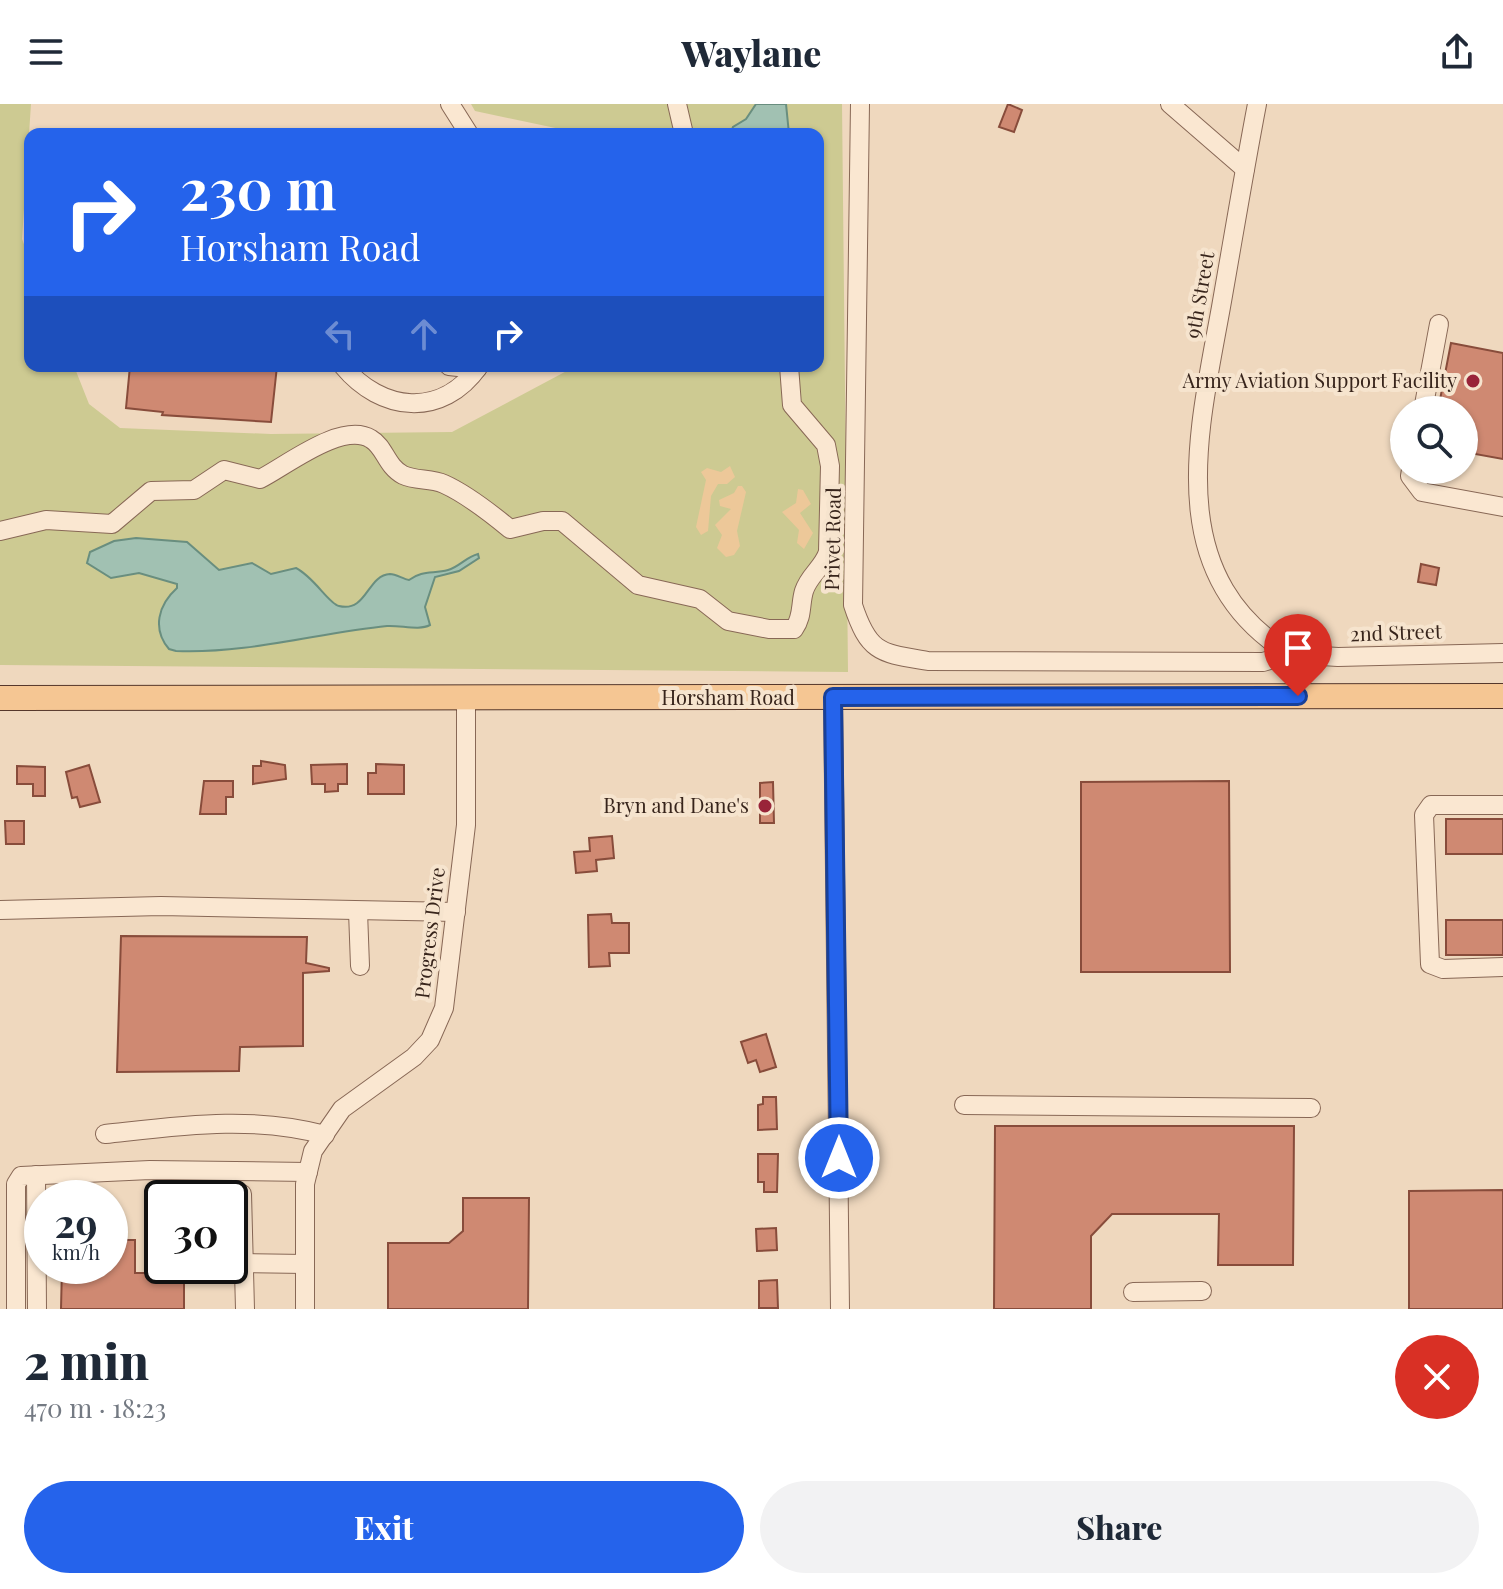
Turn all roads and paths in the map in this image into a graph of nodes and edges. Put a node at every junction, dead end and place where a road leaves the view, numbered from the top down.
1 (450, 104) edge
2 (677, 104) edge
3 (860, 104) edge
4 (1170, 104) edge
5 (1257, 104) edge
6 (465, 128) edge
7 (683, 128) edge
8 (1245, 169) junction
9 (1439, 324) dead end
10 (349, 372) edge
11 (474, 372) edge
12 (789, 372) edge
13 (1426, 396) edge
14 (1416, 484) edge
15 (1503, 507) edge
16 (0, 531) edge
17 (1503, 653) edge
18 (1290, 654) junction
19 (1503, 696) edge
20 (833, 697) junction
21 (0, 698) edge
22 (466, 699) junction
23 (1503, 805) edge
24 (0, 910) edge
25 (358, 911) junction
26 (456, 912) junction
27 (360, 966) dead end
28 (1503, 967) edge
29 (964, 1105) dead end
30 (1311, 1108) dead end
31 (105, 1134) dead end
32 (325, 1135) junction
33 (308, 1172) junction
34 (36, 1175) junction
35 (36, 1180) edge
36 (248, 1263) edge
37 (305, 1264) junction
38 (16, 1281) junction
39 (24, 1281) edge
40 (37, 1284) edge
41 (241, 1284) edge
42 (1202, 1291) dead end
43 (1133, 1292) dead end
44 (16, 1309) edge
45 (37, 1309) edge
46 (245, 1309) edge
47 (305, 1309) edge
48 (840, 1309) edge

1 - 6 street
2 - 7 street
3 - 18 street, Privet Road
4 - 8 street
5 - 8 street, 9th Street
8 - 18 street, 9th Street
9 - 13 street
10 - 11 street
12 - 16 street
14 - 15 street
17 - 18 street, 2nd Street
19 - 20 main road, Horsham Road
20 - 22 main road, Horsham Road
20 - 48 street
21 - 22 main road, Horsham Road
22 - 26 street, Progress Drive
23 - 28 street
24 - 25 street
25 - 26 street
25 - 27 street
26 - 32 street, Progress Drive
29 - 30 street
31 - 32 street
32 - 33 street, Progress Drive
33 - 34 street
33 - 37 street, Progress Drive
34 - 35 street
34 - 38 street
36 - 37 street
37 - 47 street, Progress Drive
38 - 39 street
38 - 44 street
40 - 45 street
41 - 46 street
42 - 43 street

